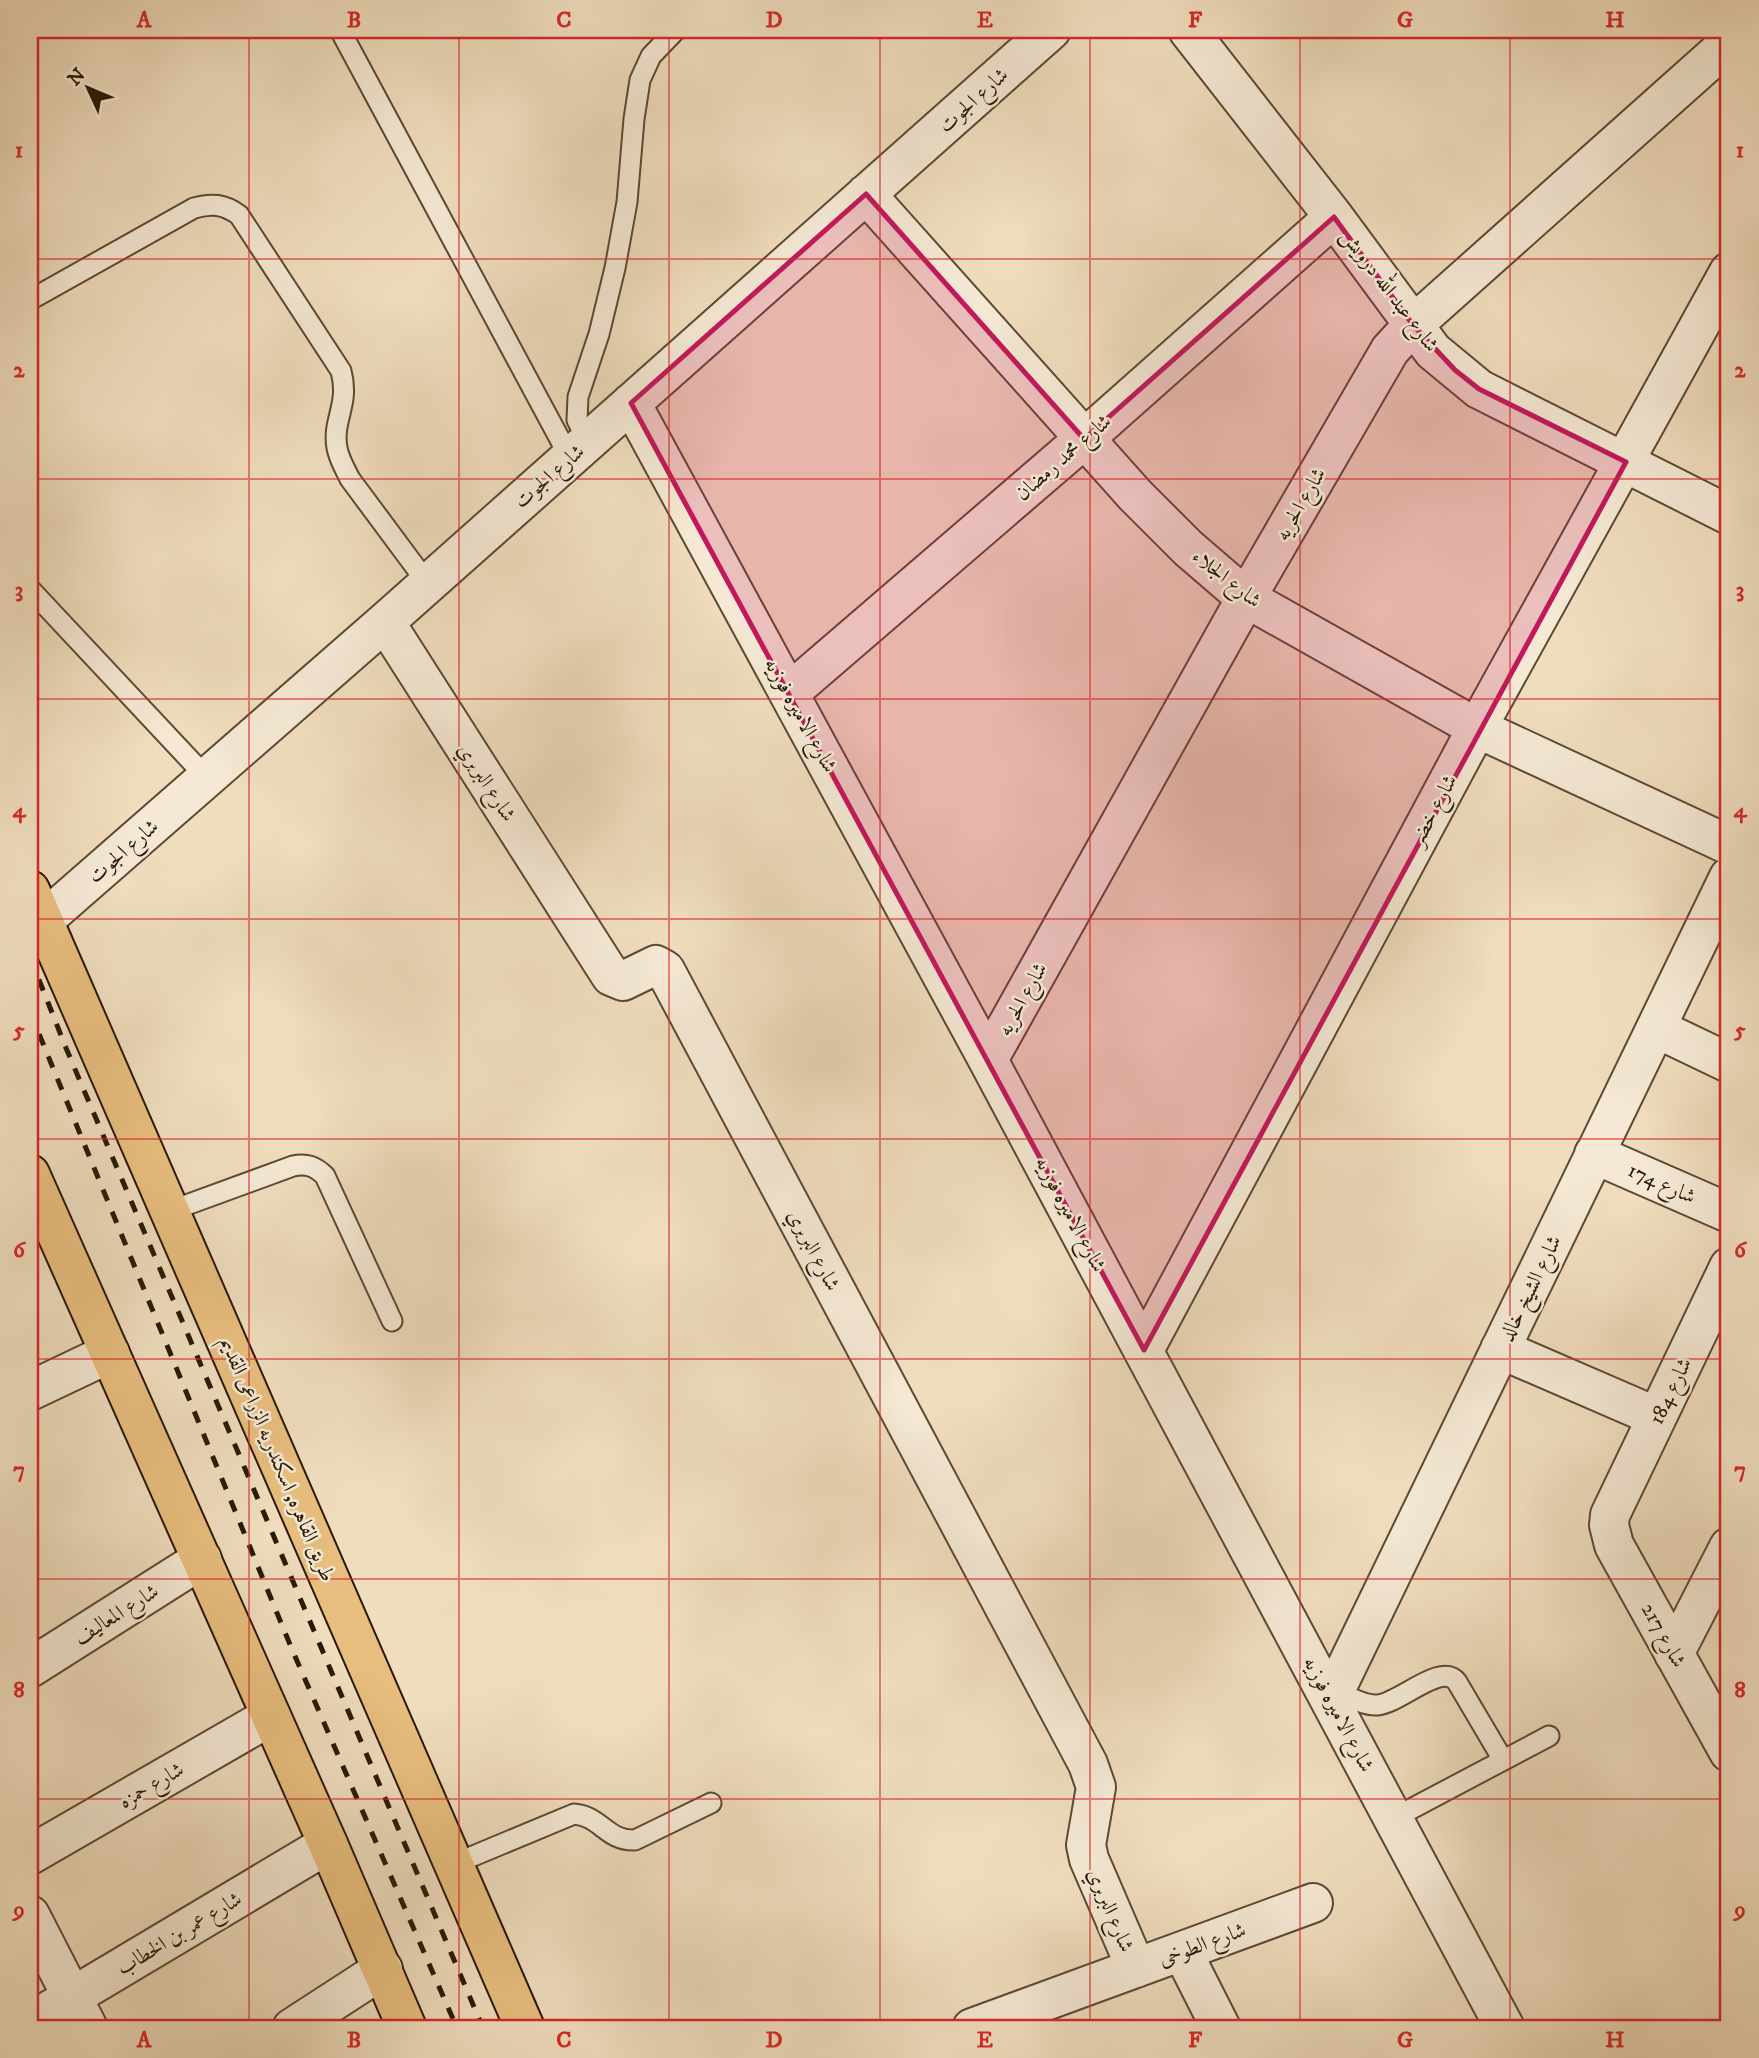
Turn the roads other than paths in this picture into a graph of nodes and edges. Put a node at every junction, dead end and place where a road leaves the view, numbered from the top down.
1 (340, 30) edge
2 (676, 30) edge
3 (1051, 30) edge
4 (1188, 30) edge
5 (1729, 43) edge
6 (866, 194) junction
7 (1334, 218) junction
8 (1729, 272) edge
9 (30, 300) edge
10 (1413, 325) junction
11 (631, 403) junction
12 (1084, 439) junction
13 (579, 450) junction
14 (1626, 462) junction
15 (1729, 514) edge
16 (428, 584) junction
17 (30, 589) edge
18 (1246, 598) junction
19 (385, 622) junction
20 (789, 693) junction
21 (1478, 728) junction
22 (207, 778) junction
23 (1729, 845) edge
24 (1729, 877) edge
25 (37, 905) edge
26 (1656, 1028) junction
27 (988, 1060) junction
28 (1729, 1063) edge
29 (1594, 1154) junction
30 (30, 1174) edge
31 (170, 1210) junction
32 (1729, 1213) edge
33 (1729, 1267) edge
34 (392, 1321) dead end
35 (1500, 1349) junction
36 (1143, 1350) junction
37 (110, 1353) junction
38 (30, 1391) edge
39 (1657, 1417) junction
40 (1610, 1514) joint
41 (1729, 1547) edge
42 (202, 1559) junction
43 (1674, 1654) junction
44 (30, 1668) edge
45 (1333, 1695) junction
46 (271, 1716) junction
47 (1549, 1736) dead end
48 (1729, 1752) edge
49 (1503, 1760) junction
50 (711, 1803) dead end
51 (1394, 1818) junction
52 (328, 1844) junction
53 (30, 1855) edge
54 (454, 1864) junction
55 (1313, 1903) dead end
56 (30, 1915) edge
57 (1182, 1951) junction
58 (1136, 1968) junction
59 (383, 1969) junction
60 (80, 2012) edge
61 (30, 2022) edge
62 (292, 2028) edge
63 (407, 2028) edge
64 (525, 2028) edge
65 (972, 2028) edge
66 (1221, 2028) edge
67 (1505, 2028) edge

1 - 13 lane
2 - 13 lane
3 - 6 street, شارع الجوت
4 - 7 street, شارع عبد الله درويش
5 - 10 street, شارع الحريه
6 - 11 street, شارع الجوت
6 - 12 street, شارع الجلاء
7 - 10 street, شارع عبد الله درويش
7 - 12 street, شارع محمد رمضان
8 - 14 street, شارع خضر
9 - 16 lane
10 - 14 street, شارع عبد الله درويش
10 - 18 street, شارع الحريه
11 - 13 street, شارع الجوت
11 - 20 street, شارع الاميره فوزيه
12 - 18 street, شارع الجلاء
12 - 20 street, شارع محمد رمضان
13 - 16 street, شارع الجوت
14 - 15 street, شارع عبد الله درويش
14 - 21 street, شارع خضر
16 - 19 street, شارع الجوت
17 - 22 lane
18 - 21 street, شارع الجلاء
18 - 27 street, شارع الحريه
19 - 22 street, شارع الجوت
19 - 58 street, شارع البربري
20 - 27 street, شارع الاميره فوزيه
21 - 23 street, شارع الجلاء
21 - 36 street, شارع خضر
22 - 25 street, شارع الجوت
24 - 26 street, شارع الشيخ خالد
25 - 31 main road, طريق القاهره, اسكندريه الزراعى القديم
26 - 28 street
26 - 29 street, شارع الشيخ خالد
27 - 36 street, شارع الاميره فوزيه
29 - 32 street, شارع 174
29 - 35 street, شارع الشيخ خالد
30 - 37 main road
31 - 34 lane
31 - 54 main road, طريق القاهره, اسكندريه الزراعى القديم
33 - 39 street, شارع 184
35 - 39 street
35 - 45 street, شارع الشيخ خالد
36 - 45 street, شارع الاميره فوزيه
37 - 38 street
37 - 42 main road
39 - 40 street, شارع 184
40 - 43 street, شارع 217
41 - 43 street
42 - 44 street, شارع المعاليف
42 - 46 main road
43 - 48 street, شارع 217
45 - 49 lane
45 - 51 street, شارع الاميره فوزيه
46 - 52 main road
46 - 53 street, شارع حمزه
47 - 49 lane
49 - 51 lane
50 - 54 lane
51 - 67 street, شارع الاميره فوزيه
52 - 59 main road
52 - 60 street, شارع عمر بن الخطاب
54 - 64 main road, طريق القاهره, اسكندريه الزراعى القديم
55 - 57 street, شارع الطوخى
56 - 60 street
57 - 58 street, شارع الطوخى
57 - 66 street
58 - 65 street, شارع الطوخى
59 - 62 street
59 - 63 main road
60 - 61 street, شارع عمر بن الخطاب

